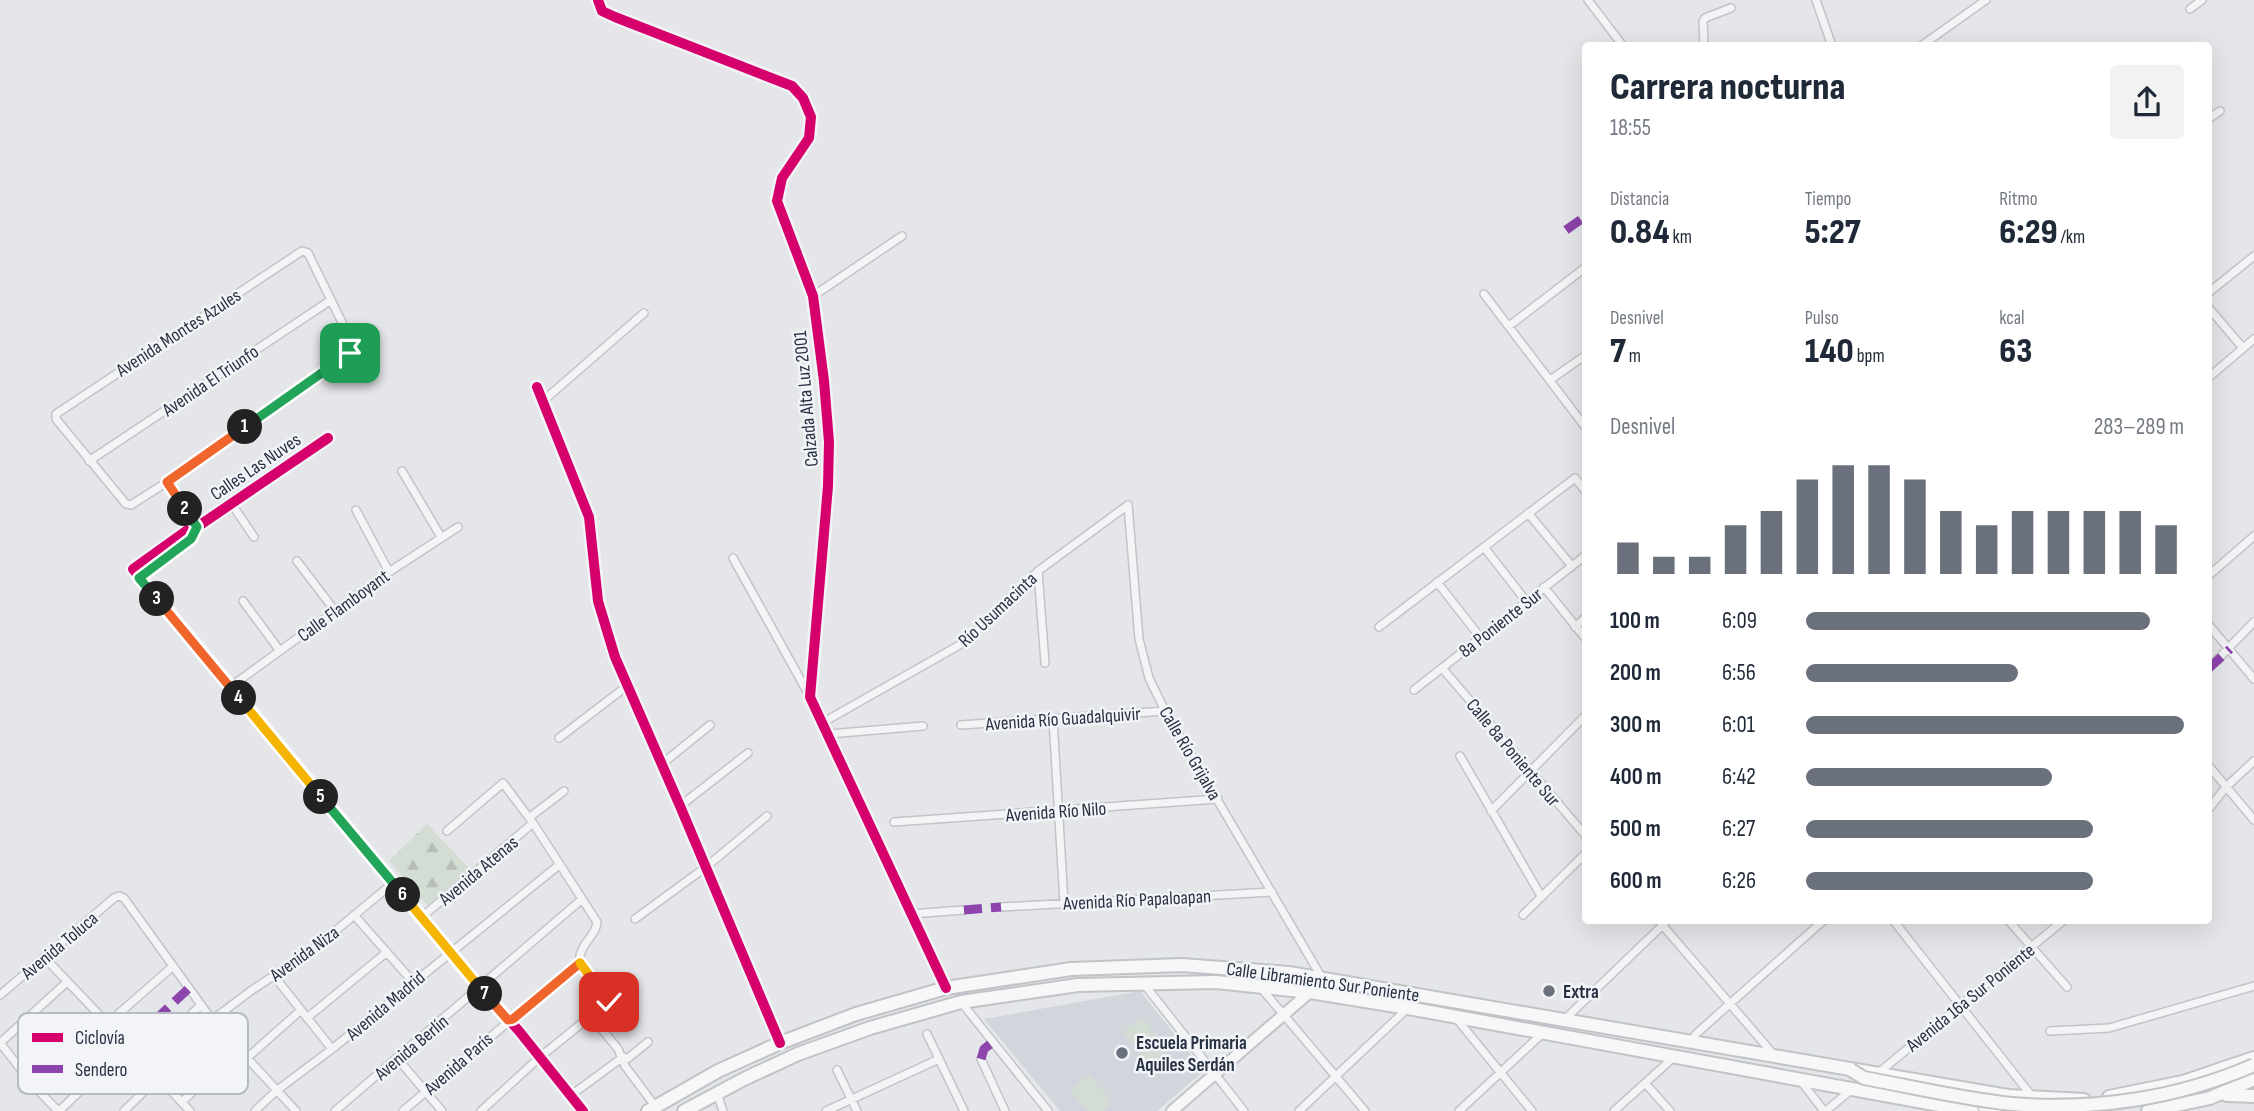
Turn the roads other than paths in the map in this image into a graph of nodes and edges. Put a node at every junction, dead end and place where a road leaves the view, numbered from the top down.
1 (598, 0) edge
2 (1588, 0) edge
3 (1816, 0) edge
4 (1986, 0) edge
5 (2202, 0) edge
6 (1731, 8) dead end
7 (2190, 9) dead end
8 (1620, 42) edge
9 (1704, 42) edge
10 (1831, 42) edge
11 (1927, 42) edge
12 (2220, 111) dead end
13 (2212, 116) edge
14 (902, 236) dead end
15 (2254, 256) edge
16 (1582, 270) edge
17 (2212, 290) edge
18 (1484, 294) dead end
19 (813, 296) junction
20 (331, 300) junction
21 (2212, 312) edge
22 (644, 313) dead end
23 (1509, 326) junction
24 (2254, 339) edge
25 (2244, 348) junction
26 (1582, 358) edge
27 (2212, 375) edge
28 (1550, 380) junction
29 (537, 387) dead end
30 (542, 401) junction
31 (1582, 423) edge
32 (328, 438) dead end
33 (89, 461) junction
34 (402, 471) dead end
35 (167, 482) junction
36 (1582, 487) edge
37 (231, 503) junction
38 (1128, 505) joint
39 (356, 510) dead end
40 (1528, 513) junction
41 (197, 527) junction
42 (458, 527) dead end
43 (2254, 536) edge
44 (254, 537) dead end
45 (441, 537) junction
46 (1484, 547) junction
47 (733, 558) dead end
48 (1582, 558) edge
49 (297, 561) dead end
50 (1571, 565) junction
51 (1038, 571) junction
52 (389, 572) junction
53 (2212, 573) edge
54 (139, 578) junction
55 (1437, 582) junction
56 (1544, 587) junction
57 (243, 601) dead end
58 (1526, 601) junction
59 (335, 611) junction
60 (1582, 621) edge
61 (2254, 622) edge
62 (1379, 627) dead end
63 (1575, 627) junction
64 (2212, 629) edge
65 (1582, 635) edge
66 (1480, 637) junction
67 (2230, 649) junction
68 (280, 651) junction
69 (1045, 663) dead end
70 (2212, 665) edge
71 (1442, 668) junction
72 (2254, 680) edge
73 (627, 686) junction
74 (230, 687) junction
75 (1414, 690) dead end
76 (810, 697) junction
77 (1165, 711) junction
78 (1053, 719) junction
79 (1582, 719) edge
80 (822, 723) junction
81 (710, 725) dead end
82 (961, 725) dead end
83 (923, 726) dead end
84 (829, 734) junction
85 (559, 738) dead end
86 (748, 753) dead end
87 (1460, 757) dead end
88 (2254, 761) edge
89 (662, 764) junction
90 (2212, 770) edge
91 (1531, 771) junction
92 (2226, 787) junction
93 (564, 791) dead end
94 (1218, 799) junction
95 (2212, 805) edge
96 (680, 806) junction
97 (1491, 811) junction
98 (1058, 812) junction
99 (767, 816) dead end
100 (532, 820) junction
101 (2254, 820) edge
102 (894, 822) dead end
103 (447, 831) dead end
104 (1582, 831) edge
105 (1582, 857) edge
106 (559, 865) junction
107 (706, 867) junction
108 (393, 883) junction
109 (1272, 891) junction
110 (1541, 896) junction
111 (581, 900) junction
112 (1064, 903) junction
113 (1001, 907) dead end
114 (964, 910) dead end
115 (910, 914) junction
116 (354, 915) junction
117 (1523, 915) dead end
118 (422, 918) junction
119 (635, 919) dead end
120 (1661, 924) edge
121 (1665, 924) edge
122 (1820, 924) edge
123 (1896, 924) edge
124 (2012, 924) edge
125 (2059, 924) edge
126 (2032, 947) junction
127 (451, 951) junction
128 (387, 952) junction
129 (44, 957) junction
130 (579, 962) junction
131 (172, 967) junction
132 (274, 975) junction
133 (1322, 978) junction
134 (67, 982) junction
135 (413, 982) junction
136 (633, 982) dead end
137 (1144, 984) junction
138 (1259, 985) junction
139 (2254, 986) edge
140 (2067, 987) dead end
141 (480, 988) junction
142 (946, 988) junction
143 (1310, 992) junction
144 (0, 995) edge
145 (609, 1002) junction
146 (961, 1002) junction
147 (1731, 1003) junction
148 (201, 1005) junction
149 (1961, 1005) junction
150 (1408, 1007) junction
151 (301, 1010) junction
152 (33, 1013) edge
153 (102, 1013) edge
154 (118, 1013) edge
155 (192, 1013) edge
156 (207, 1013) edge
157 (222, 1013) edge
158 (1283, 1014) junction
159 (1453, 1015) junction
160 (591, 1016) junction
161 (307, 1018) junction
162 (1565, 1018) junction
163 (508, 1020) junction
164 (18, 1027) edge
165 (2050, 1031) dead end
166 (1544, 1033) junction
167 (927, 1034) dead end
168 (1692, 1040) junction
169 (648, 1042) dead end
170 (0, 1043) edge
171 (780, 1043) junction
172 (332, 1049) junction
173 (1675, 1056) junction
174 (1775, 1056) junction
175 (248, 1057) edge
176 (540, 1057) junction
177 (623, 1057) junction
178 (397, 1058) junction
179 (248, 1059) edge
180 (939, 1059) junction
181 (981, 1059) dead end
182 (2253, 1064) edge
183 (18, 1066) edge
184 (2232, 1066) junction
185 (837, 1070) dead end
186 (1851, 1070) junction
187 (1500, 1073) junction
188 (1215, 1074) junction
189 (1876, 1074) junction
190 (1336, 1077) junction
191 (1800, 1079) junction
192 (2254, 1079) edge
193 (1645, 1083) junction
194 (2239, 1086) junction
195 (1847, 1088) junction
196 (276, 1091) junction
197 (426, 1091) junction
198 (717, 1093) junction
199 (42, 1094) edge
200 (77, 1094) edge
201 (142, 1094) edge
202 (175, 1094) edge
203 (190, 1094) edge
204 (570, 1096) junction
205 (2254, 1096) edge
206 (2210, 1098) junction
207 (2034, 1099) junction
208 (852, 1100) junction
209 (182, 1102) junction
210 (652, 1108) edge
211 (2167, 1109) edge
212 (59, 1111) edge
213 (124, 1111) edge
214 (190, 1111) edge
215 (255, 1111) edge
216 (296, 1111) edge
217 (335, 1111) edge
218 (403, 1111) edge
219 (442, 1111) edge
220 (481, 1111) edge
221 (583, 1111) edge
222 (684, 1111) edge
223 (723, 1111) edge
224 (826, 1111) edge
225 (857, 1111) edge
226 (964, 1111) edge
227 (1005, 1111) edge
228 (1048, 1111) edge
229 (1172, 1111) edge
230 (1244, 1111) edge
231 (1299, 1111) edge
232 (1365, 1111) edge
233 (1459, 1111) edge
234 (1532, 1111) edge
235 (1614, 1111) edge
236 (1670, 1111) edge
237 (1825, 1111) edge
238 (1972, 1111) edge
239 (2014, 1111) edge
240 (2108, 1111) edge
241 (2150, 1111) edge

1 - 19 street, Calzada Alta Luz 2001
2 - 8 street
3 - 10 street
4 - 11 street
5 - 7 street
6 - 9 street
12 - 13 street
14 - 19 street
15 - 17 street
16 - 23 street
18 - 23 street
19 - 76 street, Calzada Alta Luz 2001
20 - 33 street, Avenida El Triunfo
20 - 33 street, Avenida Montes Azules
20 - 35 street
21 - 25 street
22 - 30 street
23 - 28 street
24 - 25 street
25 - 27 street
26 - 28 street
28 - 31 street
29 - 30 street
30 - 73 street
32 - 37 street, Calles Las Nuves
33 - 35 street
34 - 45 street
35 - 41 street
36 - 40 street
37 - 41 street, Calles Las Nuves
37 - 44 street
38 - 51 street, Río Usumacinta
38 - 77 street, Calle Río Grijalva
39 - 52 street
40 - 46 street
40 - 50 street
41 - 54 street, Calles Las Nuves
41 - 54 street, Calles Las Nuves
42 - 45 street, Calle Flamboyant
43 - 53 street
45 - 52 street, Calle Flamboyant
46 - 55 street
46 - 58 street
47 - 76 street
48 - 50 street, 8a Poniente Sur
49 - 59 street
50 - 56 street, 8a Poniente Sur
51 - 69 street
51 - 80 street, Río Usumacinta
52 - 59 street, Calle Flamboyant
54 - 74 street
55 - 62 street
55 - 66 street
56 - 58 street, 8a Poniente Sur
56 - 63 street
57 - 68 street
58 - 66 street, 8a Poniente Sur
59 - 68 street, Calle Flamboyant
60 - 63 street
61 - 67 street
63 - 65 street
64 - 67 street
66 - 71 street, 8a Poniente Sur
67 - 70 street
67 - 72 street
68 - 74 street, Calle Flamboyant
71 - 75 street, 8a Poniente Sur
71 - 91 street, Calle 8a Poniente Sur
73 - 85 street
73 - 89 street
74 - 108 street
76 - 80 street, Calzada Alta Luz 2001
77 - 78 street, Avenida Río Guadalquivir
77 - 94 street, Calle Río Grijalva
78 - 82 street, Avenida Río Guadalquivir
78 - 98 street
79 - 91 street
80 - 84 street, Calzada Alta Luz 2001
81 - 89 street
83 - 84 street
84 - 115 street, Calzada Alta Luz 2001
86 - 96 street
87 - 97 street
88 - 92 street
89 - 96 street
90 - 92 street
91 - 97 street
91 - 104 street, Calle 8a Poniente Sur
92 - 95 street
92 - 101 street
93 - 100 street, Avenida Atenas
94 - 98 street, Avenida Río Nilo
94 - 109 street, Calle Río Grijalva
96 - 107 street
97 - 110 street
98 - 102 street, Avenida Río Nilo
98 - 112 street
99 - 107 street
100 - 103 street
100 - 106 street
100 - 118 street, Avenida Atenas
105 - 110 street
106 - 111 street
106 - 127 street, Avenida Madrid
107 - 119 street
107 - 171 street
108 - 116 street, Avenida Niza
108 - 118 street
109 - 112 street, Avenida Río Papaloapan
109 - 133 street, Calle Río Grijalva
110 - 117 street
111 - 130 street
111 - 141 street, Avenida Berlín
112 - 113 street, Avenida Río Papaloapan
114 - 115 street
115 - 142 street, Calzada Alta Luz 2001
116 - 128 street
116 - 132 street, Avenida Niza
118 - 127 street
120 - 162 street
121 - 147 street
122 - 147 street
123 - 149 street
124 - 126 street
125 - 126 street, Avenida 16a Sur Poniente
126 - 140 street
126 - 149 street, Avenida 16a Sur Poniente
127 - 135 street, Avenida Madrid
127 - 141 street
128 - 135 street
128 - 161 street
129 - 131 street, Avenida Toluca
129 - 134 street
129 - 144 street, Avenida Toluca
130 - 145 street
130 - 163 street, Avenida París
131 - 148 street
131 - 154 street
132 - 151 street
132 - 157 street, Avenida Niza
133 - 142 main road, Calle Libramiento Sur Poniente
133 - 162 main road, Calle Libramiento Sur Poniente
134 - 152 street
134 - 153 street
135 - 172 street, Avenida Madrid
136 - 145 street
137 - 138 main road, Calle Libramiento Sur Poniente
137 - 146 main road, Calle Libramiento Sur Poniente
137 - 188 street
138 - 143 main road, Calle Libramiento Sur Poniente
138 - 158 street
139 - 165 street
141 - 163 street
141 - 178 street, Avenida Berlín
142 - 171 main road, Calle Libramiento Sur Poniente
143 - 150 main road, Calle Libramiento Sur Poniente
143 - 158 street
145 - 160 street
146 - 198 main road, Calle Libramiento Sur Poniente
146 - 228 street
147 - 168 street
147 - 174 street
148 - 155 street
148 - 156 street
149 - 189 street, Avenida 16a Sur Poniente
149 - 207 street
150 - 159 main road, Calle Libramiento Sur Poniente
150 - 190 street
151 - 161 street
151 - 175 street
158 - 188 street
158 - 190 street
159 - 166 main road, Calle Libramiento Sur Poniente
159 - 187 street
160 - 176 street
160 - 177 street
161 - 172 street
162 - 168 main road, Calle Libramiento Sur Poniente
163 - 176 street
163 - 197 street, Avenida París
164 - 170 street
166 - 173 main road, Calle Libramiento Sur Poniente
166 - 187 street
167 - 180 street
168 - 174 main road, Calle Libramiento Sur Poniente
169 - 177 street
170 - 183 street
171 - 210 main road, Calle Libramiento Sur Poniente
172 - 196 street, Avenida Madrid
173 - 191 main road, Calle Libramiento Sur Poniente
173 - 193 street
174 - 186 main road, Calle Libramiento Sur Poniente
176 - 204 street
176 - 220 street
177 - 204 street
177 - 210 street
178 - 197 street
178 - 217 street, Avenida Berlín
179 - 196 street
180 - 208 street
180 - 226 street
181 - 227 street
182 - 184 main road, Calle Libramiento Sur Poniente
182 - 186 main road, Calle Libramiento Sur Poniente, bridge
182 - 240 main road
184 - 194 main road
184 - 207 main road, Calle Libramiento Sur Poniente
185 - 208 street
186 - 189 main road, Calle Libramiento Sur Poniente
187 - 233 street
187 - 234 street
188 - 229 street
188 - 230 street
189 - 207 main road, Calle Libramiento Sur Poniente
190 - 231 street
190 - 232 street
191 - 195 main road, Calle Libramiento Sur Poniente
191 - 237 street
192 - 194 main road
193 - 235 street
193 - 236 street
194 - 206 main road
195 - 237 street
195 - 238 main road, Calle Libramiento Sur Poniente
195 - 239 main road, Calle Libramiento Sur Poniente, bridge
196 - 215 street, Avenida Madrid
196 - 216 street
197 - 218 street, Avenida París
197 - 219 street
198 - 222 main road, Calle Libramiento Sur Poniente
198 - 223 street
199 - 212 street
200 - 212 street
201 - 213 street
202 - 209 street
203 - 209 street
204 - 221 street
205 - 206 main road
206 - 211 main road
208 - 224 street
208 - 225 street
209 - 214 street
211 - 241 main road

